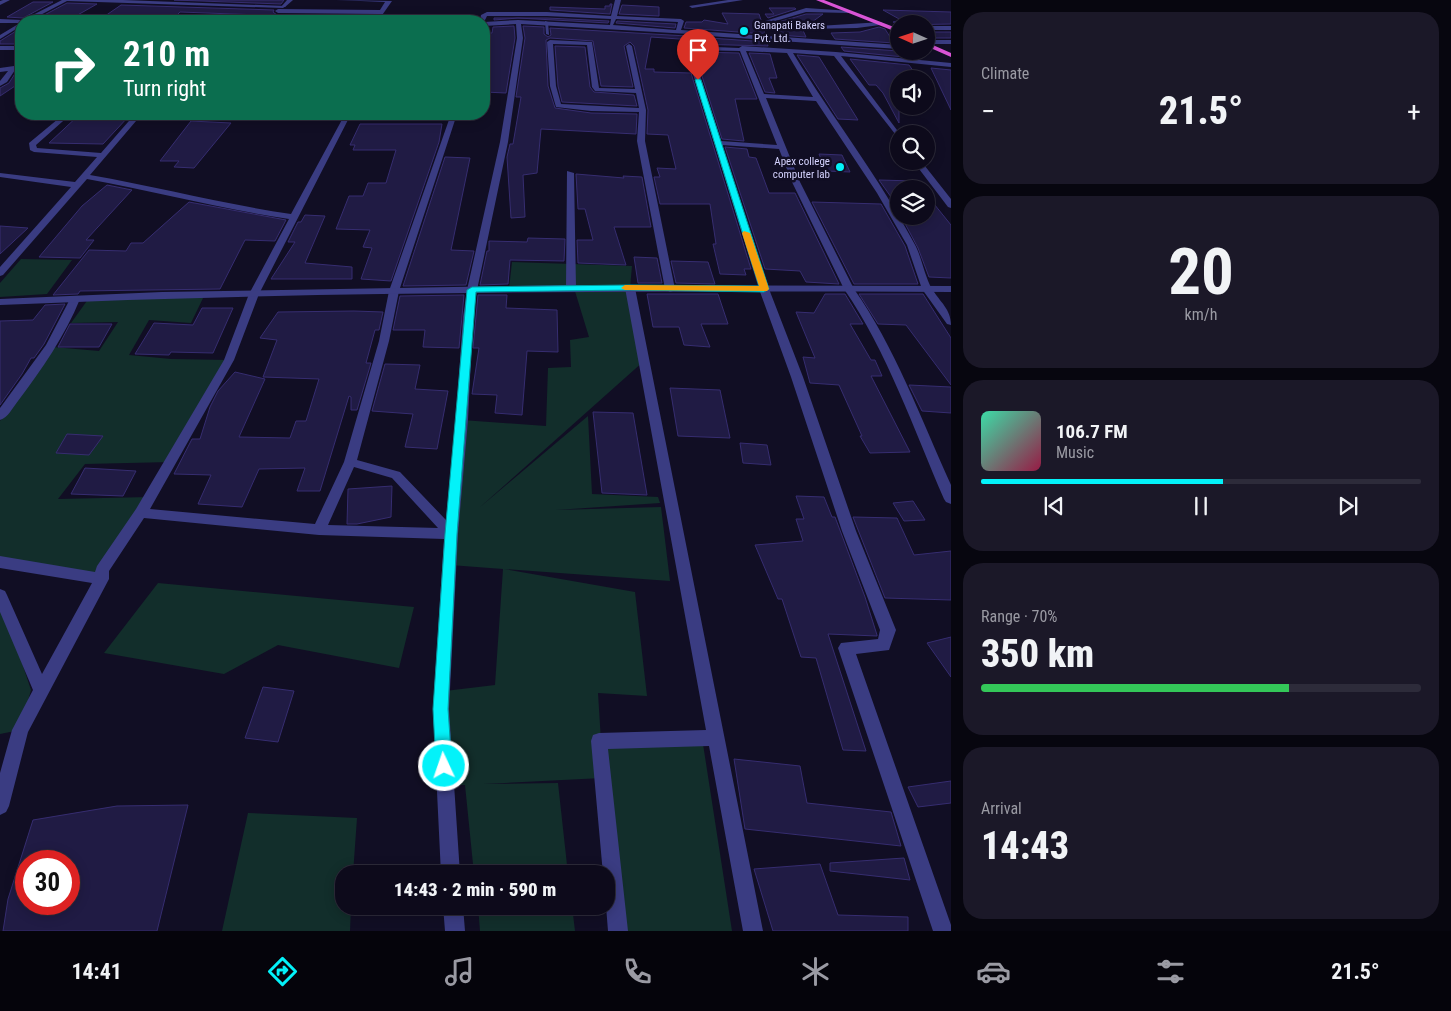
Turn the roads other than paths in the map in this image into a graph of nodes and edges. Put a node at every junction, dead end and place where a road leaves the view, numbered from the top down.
1 (7, 0) edge
2 (67, 0) edge
3 (91, 0) edge
4 (198, 0) edge
5 (290, 0) edge
6 (339, 0) edge
7 (618, 0) edge
8 (740, 0) edge
9 (819, 0) edge
10 (119, 1) edge
11 (0, 3) edge
12 (193, 4) junction
13 (283, 6) junction
14 (692, 6) dead end
15 (848, 11) junction
16 (278, 12) junction
17 (381, 12) junction
18 (36, 15) edge
19 (181, 15) edge
20 (272, 15) edge
21 (379, 15) edge
22 (484, 15) edge
23 (614, 17) junction
24 (0, 21) edge
25 (15, 22) edge
26 (518, 22) junction
27 (546, 22) junction
28 (490, 23) edge
29 (880, 23) junction
30 (759, 24) dead end
31 (588, 25) junction
32 (15, 27) edge
33 (611, 27) junction
34 (805, 27) dead end
35 (890, 27) edge
36 (935, 28) edge
37 (951, 28) edge
38 (678, 31) junction
39 (692, 33) junction
40 (548, 34) dead end
41 (0, 37) edge
42 (590, 40) dead end
43 (951, 42) edge
44 (935, 43) edge
45 (629, 46) dead end
46 (890, 47) edge
47 (0, 48) edge
48 (15, 48) edge
49 (688, 48) junction
50 (742, 48) junction
51 (935, 48) edge
52 (789, 50) junction
53 (935, 51) edge
54 (941, 51) junction
55 (836, 54) junction
56 (951, 55) edge
57 (951, 65) edge
58 (13, 68) joint
59 (0, 70) edge
60 (0, 84) edge
61 (640, 91) junction
62 (760, 96) junction
63 (818, 99) junction
64 (643, 110) junction
65 (61, 120) edge
66 (134, 120) edge
67 (345, 120) edge
68 (452, 120) edge
69 (890, 125) edge
70 (719, 144) junction
71 (780, 147) junction
72 (102, 155) junction
73 (924, 170) edge
74 (570, 173) dead end
75 (0, 176) edge
76 (84, 176) junction
77 (76, 185) junction
78 (951, 205) edge
79 (294, 217) junction
80 (0, 273) edge
81 (572, 288) junction
82 (630, 288) junction
83 (670, 289) junction
84 (764, 289) junction
85 (850, 289) junction
86 (927, 289) junction
87 (951, 289) edge
88 (472, 290) junction
89 (394, 291) junction
90 (254, 294) junction
91 (75, 299) junction
92 (0, 302) edge
93 (951, 322) edge
94 (0, 416) edge
95 (350, 462) junction
96 (950, 497) edge
97 (141, 513) junction
98 (319, 530) junction
99 (451, 534) junction
100 (0, 562) edge
101 (102, 579) junction
102 (0, 595) edge
103 (41, 690) junction
104 (717, 738) junction
105 (0, 806) edge
106 (450, 865) edge
107 (454, 915) edge
108 (455, 931) edge
109 (618, 931) edge
110 (753, 931) edge
111 (943, 931) edge

1 - 11 street
2 - 3 street
2 - 18 street
3 - 10 street
4 - 12 street
5 - 13 street
6 - 17 street
7 - 23 street
8 - 14 street
9 - 15 highway
10 - 12 street
12 - 13 street
12 - 19 street
13 - 16 street
15 - 29 highway
15 - 30 street
16 - 17 street
16 - 20 street
17 - 21 street
22 - 23 street
23 - 33 street
23 - 38 street
24 - 25 street
26 - 27 street
26 - 28 street
26 - 88 street
27 - 31 street
27 - 40 lane
29 - 34 street
29 - 35 highway
31 - 33 street
31 - 42 street
32 - 41 street
33 - 38 street
36 - 37 street
38 - 39 street
39 - 46 street
39 - 49 street
43 - 44 street
45 - 61 street
47 - 48 street
49 - 50 street
49 - 70 street
50 - 52 street
50 - 62 street
51 - 54 highway
52 - 55 street
52 - 63 street
53 - 54 street
54 - 56 highway
55 - 57 street
55 - 69 street
58 - 59 street
58 - 60 street
61 - 64 street
61 - 64 street
62 - 63 street
62 - 71 street
63 - 86 street
64 - 83 street
65 - 72 street
66 - 72 street
67 - 79 street
68 - 89 street
70 - 71 street
70 - 84 street
71 - 85 street
72 - 76 street
73 - 78 street
74 - 81 street
75 - 77 street
76 - 77 street
76 - 79 street
77 - 80 street
79 - 90 street
81 - 82 street
81 - 88 street
82 - 83 street
82 - 104 street
83 - 84 street
84 - 85 street
84 - 111 street
85 - 86 street
85 - 96 street
86 - 87 street
86 - 93 street
88 - 89 street
88 - 99 street
89 - 90 street
89 - 95 street
90 - 91 street
90 - 97 street
91 - 92 street
91 - 94 street
95 - 98 street
95 - 99 street
97 - 98 street
97 - 101 street
98 - 99 street
99 - 106 street
100 - 101 street
101 - 103 street
102 - 103 street
103 - 105 street
104 - 109 street
104 - 110 street
107 - 108 street

